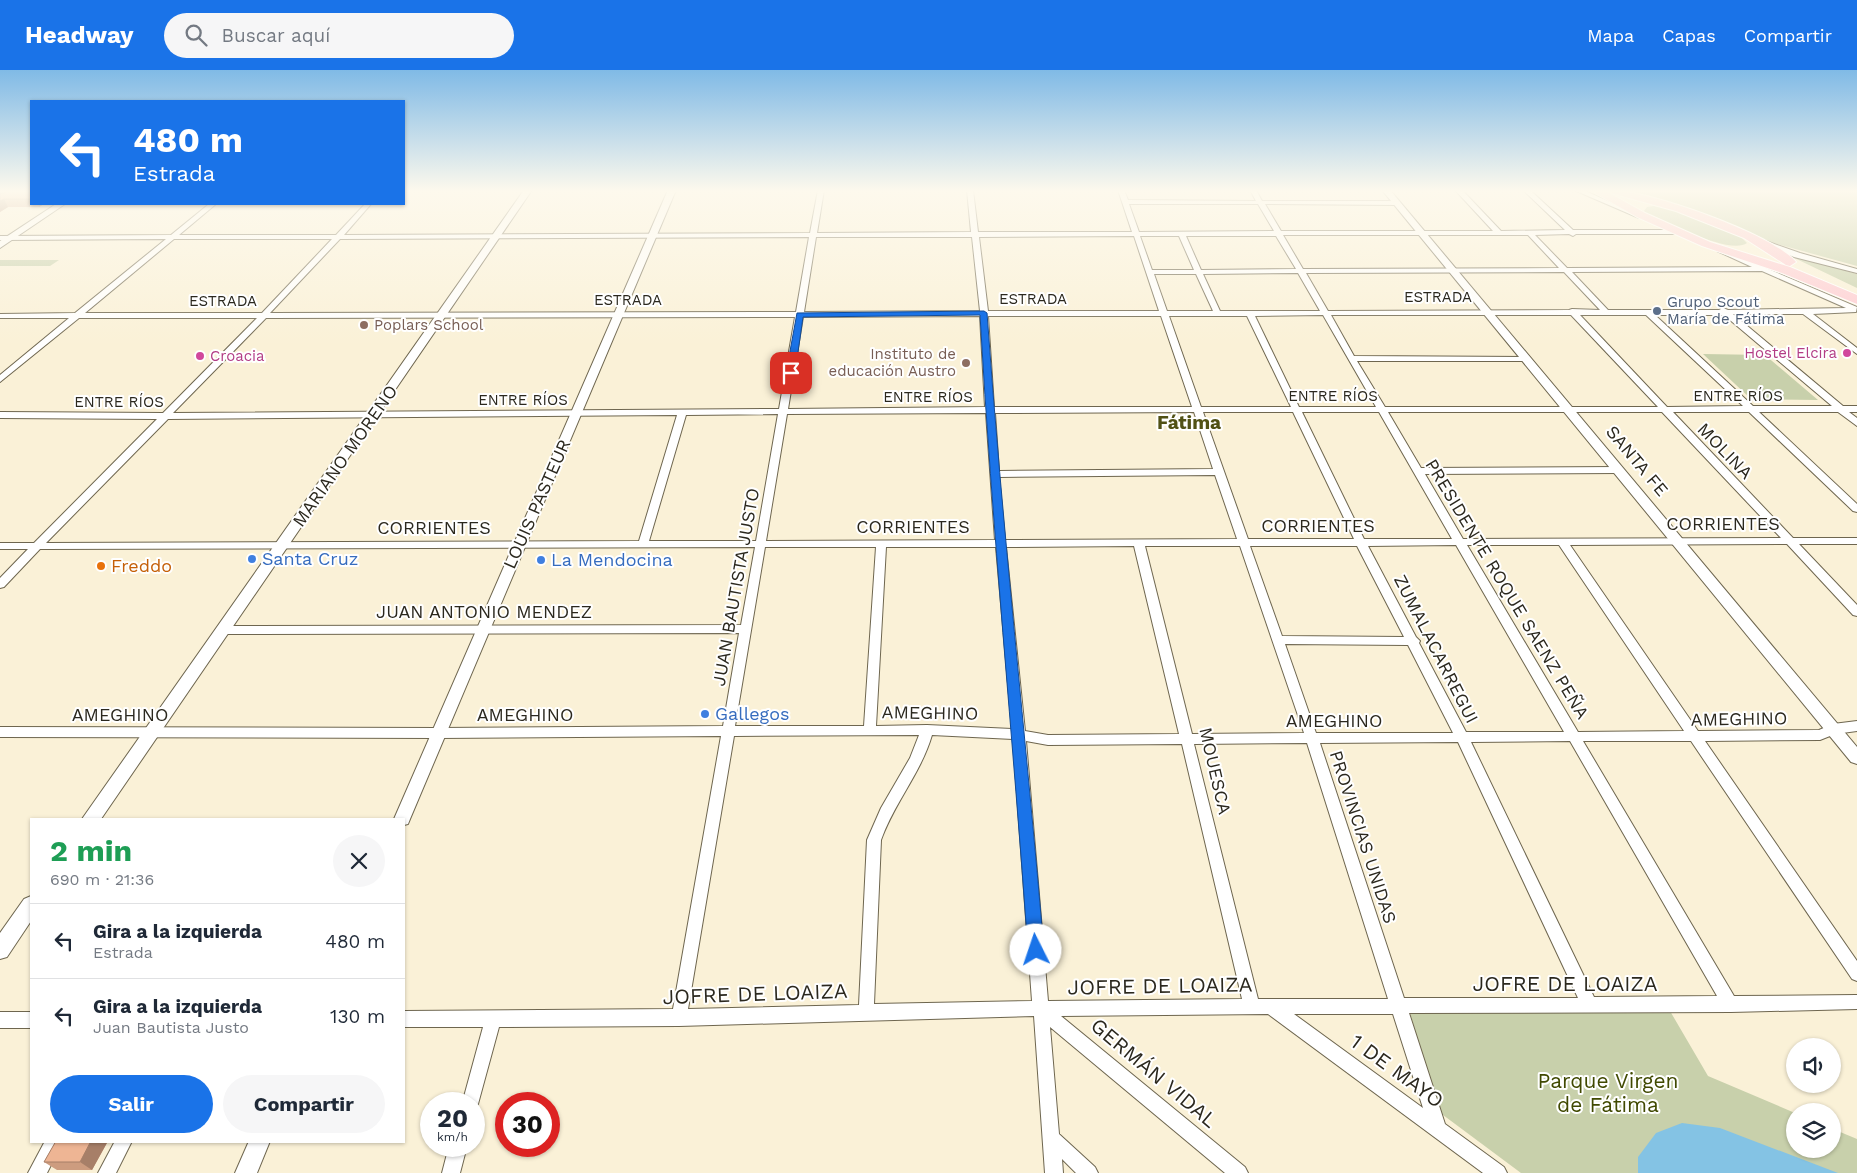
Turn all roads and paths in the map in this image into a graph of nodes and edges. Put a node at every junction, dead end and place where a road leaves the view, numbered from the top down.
1 (167, 241) edge
2 (334, 241) edge
3 (493, 241) edge
4 (651, 241) edge
5 (813, 241) edge
6 (976, 241) edge
7 (1138, 241) edge
8 (1185, 241) edge
9 (1283, 241) edge
10 (1428, 241) edge
11 (1537, 241) edge
12 (1701, 241) edge
13 (1752, 241) edge
14 (1755, 241) edge
15 (1759, 241) edge
16 (1711, 246) junction
17 (1762, 269) junction
18 (1566, 270) junction
19 (1300, 271) junction
20 (1453, 271) junction
21 (1857, 271) edge
22 (1150, 272) junction
23 (1199, 272) junction
24 (1857, 292) edge
25 (1857, 306) edge
26 (1604, 310) junction
27 (1647, 310) junction
28 (1723, 310) junction
29 (1487, 311) junction
30 (1572, 311) junction
31 (1164, 312) junction
32 (1216, 312) junction
33 (1249, 312) junction
34 (1324, 312) junction
35 (1805, 312) junction
36 (620, 313) junction
37 (984, 313) junction
38 (265, 314) junction
39 (443, 314) junction
40 (800, 314) junction
41 (78, 315) junction
42 (0, 316) edge
43 (1857, 352) edge
44 (1352, 358) junction
45 (1527, 359) junction
46 (0, 379) edge
47 (1752, 409) junction
48 (1840, 409) junction
49 (1857, 409) edge
50 (991, 410) junction
51 (1199, 410) junction
52 (1295, 410) junction
53 (1382, 410) junction
54 (1568, 410) junction
55 (1664, 410) junction
56 (784, 412) junction
57 (682, 413) junction
58 (374, 414) junction
59 (576, 414) junction
60 (0, 415) edge
61 (162, 416) junction
62 (1857, 423) edge
63 (1619, 470) junction
64 (1417, 471) junction
65 (1220, 472) junction
66 (994, 474) junction
67 (1857, 509) edge
68 (1790, 541) junction
69 (1857, 541) edge
70 (1679, 542) junction
71 (1361, 543) junction
72 (1460, 543) junction
73 (1563, 543) junction
74 (761, 544) junction
75 (1000, 544) junction
76 (1140, 544) junction
77 (1246, 544) junction
78 (282, 545) junction
79 (643, 545) junction
80 (881, 545) junction
81 (0, 546) edge
82 (37, 546) junction
83 (518, 546) junction
84 (0, 584) edge
85 (1857, 612) edge
86 (746, 629) junction
87 (222, 630) junction
88 (482, 630) junction
89 (1279, 640) junction
90 (1414, 641) junction
91 (1857, 726) edge
92 (870, 730) junction
93 (927, 730) junction
94 (1833, 730) junction
95 (729, 731) junction
96 (0, 732) edge
97 (152, 732) junction
98 (439, 733) junction
99 (1019, 735) junction
100 (1188, 738) junction
101 (1462, 738) junction
102 (1576, 738) junction
103 (1698, 738) junction
104 (1312, 739) junction
105 (1857, 758) edge
106 (93, 818) edge
107 (402, 818) edge
108 (30, 906) edge
109 (0, 950) edge
110 (1857, 974) edge
111 (1857, 1002) edge
112 (1589, 1004) junction
113 (1731, 1005) junction
114 (1270, 1006) junction
115 (1399, 1006) junction
116 (1252, 1007) junction
117 (1041, 1009) junction
118 (866, 1011) junction
119 (679, 1018) junction
120 (405, 1019) edge
121 (0, 1020) edge
122 (30, 1020) edge
123 (493, 1021) junction
124 (473, 1092) edge
125 (1438, 1128) junction
126 (1051, 1138) junction
127 (54, 1143) edge
128 (123, 1143) edge
129 (259, 1143) edge
130 (455, 1157) edge
131 (37, 1173) edge
132 (107, 1173) edge
133 (246, 1173) edge
134 (451, 1173) edge
135 (1054, 1173) edge
136 (1089, 1173) edge
137 (1239, 1173) edge
138 (1498, 1173) edge

1 - 41 street
2 - 38 street
3 - 39 main road, MARIANO MORENO
4 - 36 street, LOUIS PASTEUR
5 - 40 street, JUAN BAUTISTA JUSTO
6 - 37 street
7 - 22 street, PROVINCIAS UNIDAS
8 - 23 street
9 - 19 street, PRESIDENTE ROQUE SAENZ PEÑA
10 - 20 street, SANTA FE
11 - 18 street
12 - 16 highway
13 - 16 highway
14 - 24 highway
15 - 21 street
16 - 17 street
16 - 25 highway
17 - 18 street
17 - 25 street
18 - 20 street
18 - 26 street
19 - 20 street
19 - 23 street
19 - 34 street, PRESIDENTE ROQUE SAENZ PEÑA
20 - 29 street, SANTA FE
22 - 23 street
22 - 31 street, PROVINCIAS UNIDAS
23 - 32 street
25 - 35 street, ESTRADA
26 - 27 street, ESTRADA
26 - 30 street, ESTRADA
27 - 28 street, ESTRADA
27 - 47 street
28 - 35 street, ESTRADA
28 - 48 street
29 - 30 street, ESTRADA
29 - 34 street, ESTRADA
29 - 45 street, SANTA FE
30 - 55 street, MOLINA
31 - 32 street, ESTRADA
31 - 37 street, ESTRADA
31 - 51 street, PROVINCIAS UNIDAS
32 - 33 street, ESTRADA
33 - 34 street, ESTRADA
33 - 52 street, ZUMALACARREGUI
34 - 44 street, PRESIDENTE ROQUE SAENZ PEÑA
35 - 43 street
36 - 39 street, ESTRADA
36 - 40 street, ESTRADA
36 - 59 street, LOUIS PASTEUR
37 - 40 street, ESTRADA
37 - 50 street
38 - 39 street, ESTRADA
38 - 41 street, ESTRADA
38 - 61 street
39 - 58 main road, MARIANO MORENO
40 - 56 street, JUAN BAUTISTA JUSTO
41 - 42 street, ESTRADA
41 - 46 street
44 - 45 street
44 - 53 street, PRESIDENTE ROQUE SAENZ PEÑA
45 - 54 street, SANTA FE
47 - 48 street, ENTRE RÍOS
47 - 55 street, ENTRE RÍOS
47 - 67 street
48 - 49 street, ENTRE RÍOS
48 - 62 street
50 - 51 street, ENTRE RÍOS
50 - 56 street, ENTRE RÍOS
50 - 66 street
51 - 52 street, ENTRE RÍOS
51 - 65 street, PROVINCIAS UNIDAS
52 - 53 street, ENTRE RÍOS
52 - 71 street, ZUMALACARREGUI
53 - 54 street, ENTRE RÍOS
53 - 64 street, PRESIDENTE ROQUE SAENZ PEÑA
54 - 55 street, ENTRE RÍOS
54 - 63 street, SANTA FE
55 - 68 street, MOLINA
56 - 57 street, ENTRE RÍOS
56 - 74 street, JUAN BAUTISTA JUSTO
57 - 59 street, ENTRE RÍOS
57 - 79 street
58 - 59 street, ENTRE RÍOS
58 - 61 street, ENTRE RÍOS
58 - 78 main road, MARIANO MORENO
59 - 83 street, LOUIS PASTEUR
60 - 61 street, ENTRE RÍOS
61 - 82 street
63 - 64 street
63 - 70 street, SANTA FE
64 - 72 street, PRESIDENTE ROQUE SAENZ PEÑA
65 - 66 street
65 - 77 street, PROVINCIAS UNIDAS
66 - 75 street
68 - 69 street, CORRIENTES
68 - 70 street, CORRIENTES
68 - 85 street, MOLINA
70 - 73 street, CORRIENTES
70 - 94 street, SANTA FE
71 - 72 street, CORRIENTES
71 - 77 street, CORRIENTES
71 - 90 street, ZUMALACARREGUI
72 - 73 street, CORRIENTES
72 - 102 street, PRESIDENTE ROQUE SAENZ PEÑA
73 - 103 street
74 - 79 street, CORRIENTES
74 - 80 street, CORRIENTES
74 - 86 street, JUAN BAUTISTA JUSTO
75 - 76 street, CORRIENTES
75 - 80 street, CORRIENTES
75 - 99 street
76 - 77 street, CORRIENTES
76 - 100 street, MOUESCA
77 - 89 street, PROVINCIAS UNIDAS
78 - 82 street, CORRIENTES
78 - 83 street, CORRIENTES
78 - 87 main road, MARIANO MORENO
79 - 83 street, CORRIENTES
80 - 92 street
81 - 82 street, CORRIENTES
82 - 84 street
83 - 88 street, LOUIS PASTEUR
86 - 88 street, JUAN ANTONIO MENDEZ
86 - 95 street, JUAN BAUTISTA JUSTO
87 - 88 street, JUAN ANTONIO MENDEZ
87 - 97 main road, MARIANO MORENO
88 - 98 street, LOUIS PASTEUR
89 - 90 street
89 - 104 street, PROVINCIAS UNIDAS
90 - 101 street, ZUMALACARREGUI
91 - 94 street, AMEGHINO
92 - 93 street, AMEGHINO
92 - 95 street, AMEGHINO
93 - 99 street, AMEGHINO
93 - 118 street
94 - 103 street, AMEGHINO
94 - 105 street, SANTA FE
95 - 98 street, AMEGHINO
95 - 119 street, JUAN BAUTISTA JUSTO
96 - 97 street, AMEGHINO
97 - 98 street, AMEGHINO
97 - 106 main road, MARIANO MORENO
98 - 107 street, LOUIS PASTEUR
99 - 100 street, AMEGHINO
99 - 117 street
100 - 104 street, AMEGHINO
100 - 116 street, MOUESCA
101 - 102 street, AMEGHINO
101 - 104 street, AMEGHINO
101 - 112 street, ZUMALACARREGUI
102 - 103 street, AMEGHINO
102 - 113 street, PRESIDENTE ROQUE SAENZ PEÑA
103 - 110 street
104 - 115 street, PROVINCIAS UNIDAS
108 - 109 main road
111 - 113 street, JOFRE DE LOAIZA
112 - 113 street, JOFRE DE LOAIZA
112 - 115 street, JOFRE DE LOAIZA
114 - 115 street, JOFRE DE LOAIZA
114 - 116 street, JOFRE DE LOAIZA
114 - 125 street, 1 DE MAYO
115 - 125 street, PROVINCIAS UNIDAS
116 - 117 street, JOFRE DE LOAIZA
117 - 118 street, JOFRE DE LOAIZA
117 - 126 street
117 - 137 street, GERMÁN VIDAL
118 - 119 street, JOFRE DE LOAIZA
119 - 123 street, JOFRE DE LOAIZA
120 - 123 street, JOFRE DE LOAIZA
121 - 122 street
123 - 124 street
125 - 138 street, 1 DE MAYO
126 - 135 street
126 - 136 street
127 - 131 street
128 - 132 street
129 - 133 street
130 - 134 street

